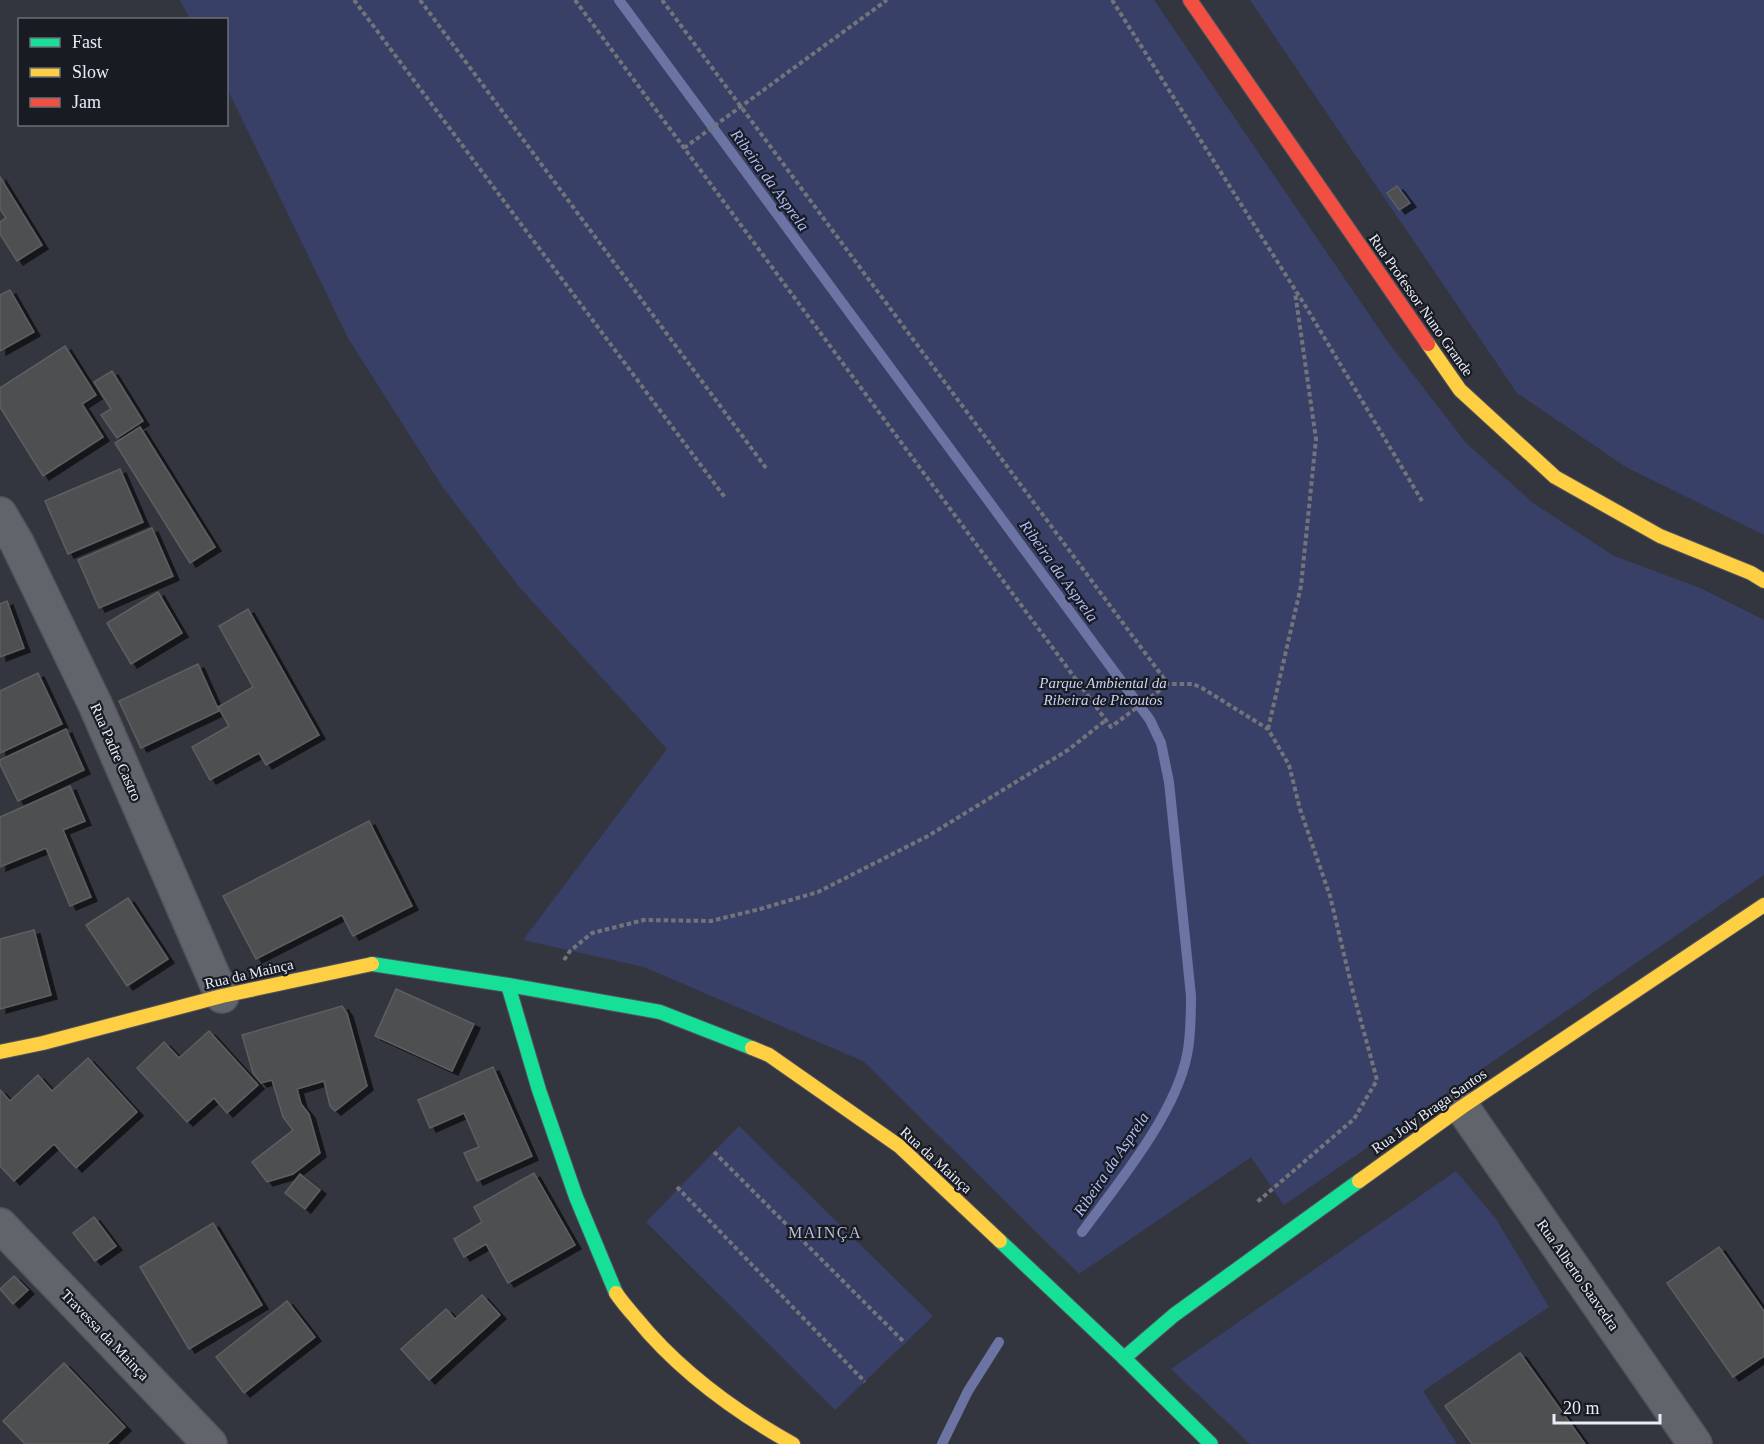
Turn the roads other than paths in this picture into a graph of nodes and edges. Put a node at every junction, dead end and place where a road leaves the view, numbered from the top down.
1 (1190, 0) edge
2 (0, 514) edge
3 (1764, 581) edge
4 (1764, 905) edge
5 (508, 985) junction
6 (222, 996) junction
7 (0, 1052) edge
8 (1462, 1107) junction
9 (0, 1226) edge
10 (1124, 1358) junction
11 (210, 1444) edge
12 (793, 1444) edge
13 (1211, 1444) edge
14 (1695, 1444) edge

1 - 3 street, Rua Professor Nuno Grande
2 - 6 street, Rua Padre Castro
4 - 8 street, Rua Joly Braga Santos
5 - 6 street, Rua da Mainça
5 - 10 street, Rua da Mainça
5 - 12 street
6 - 7 street, Rua da Mainça
8 - 10 street, Rua Joly Braga Santos
8 - 14 street, Rua Alberto Saavedra
9 - 11 street, Travessa da Mainça
10 - 13 street, Rua da Mainça

